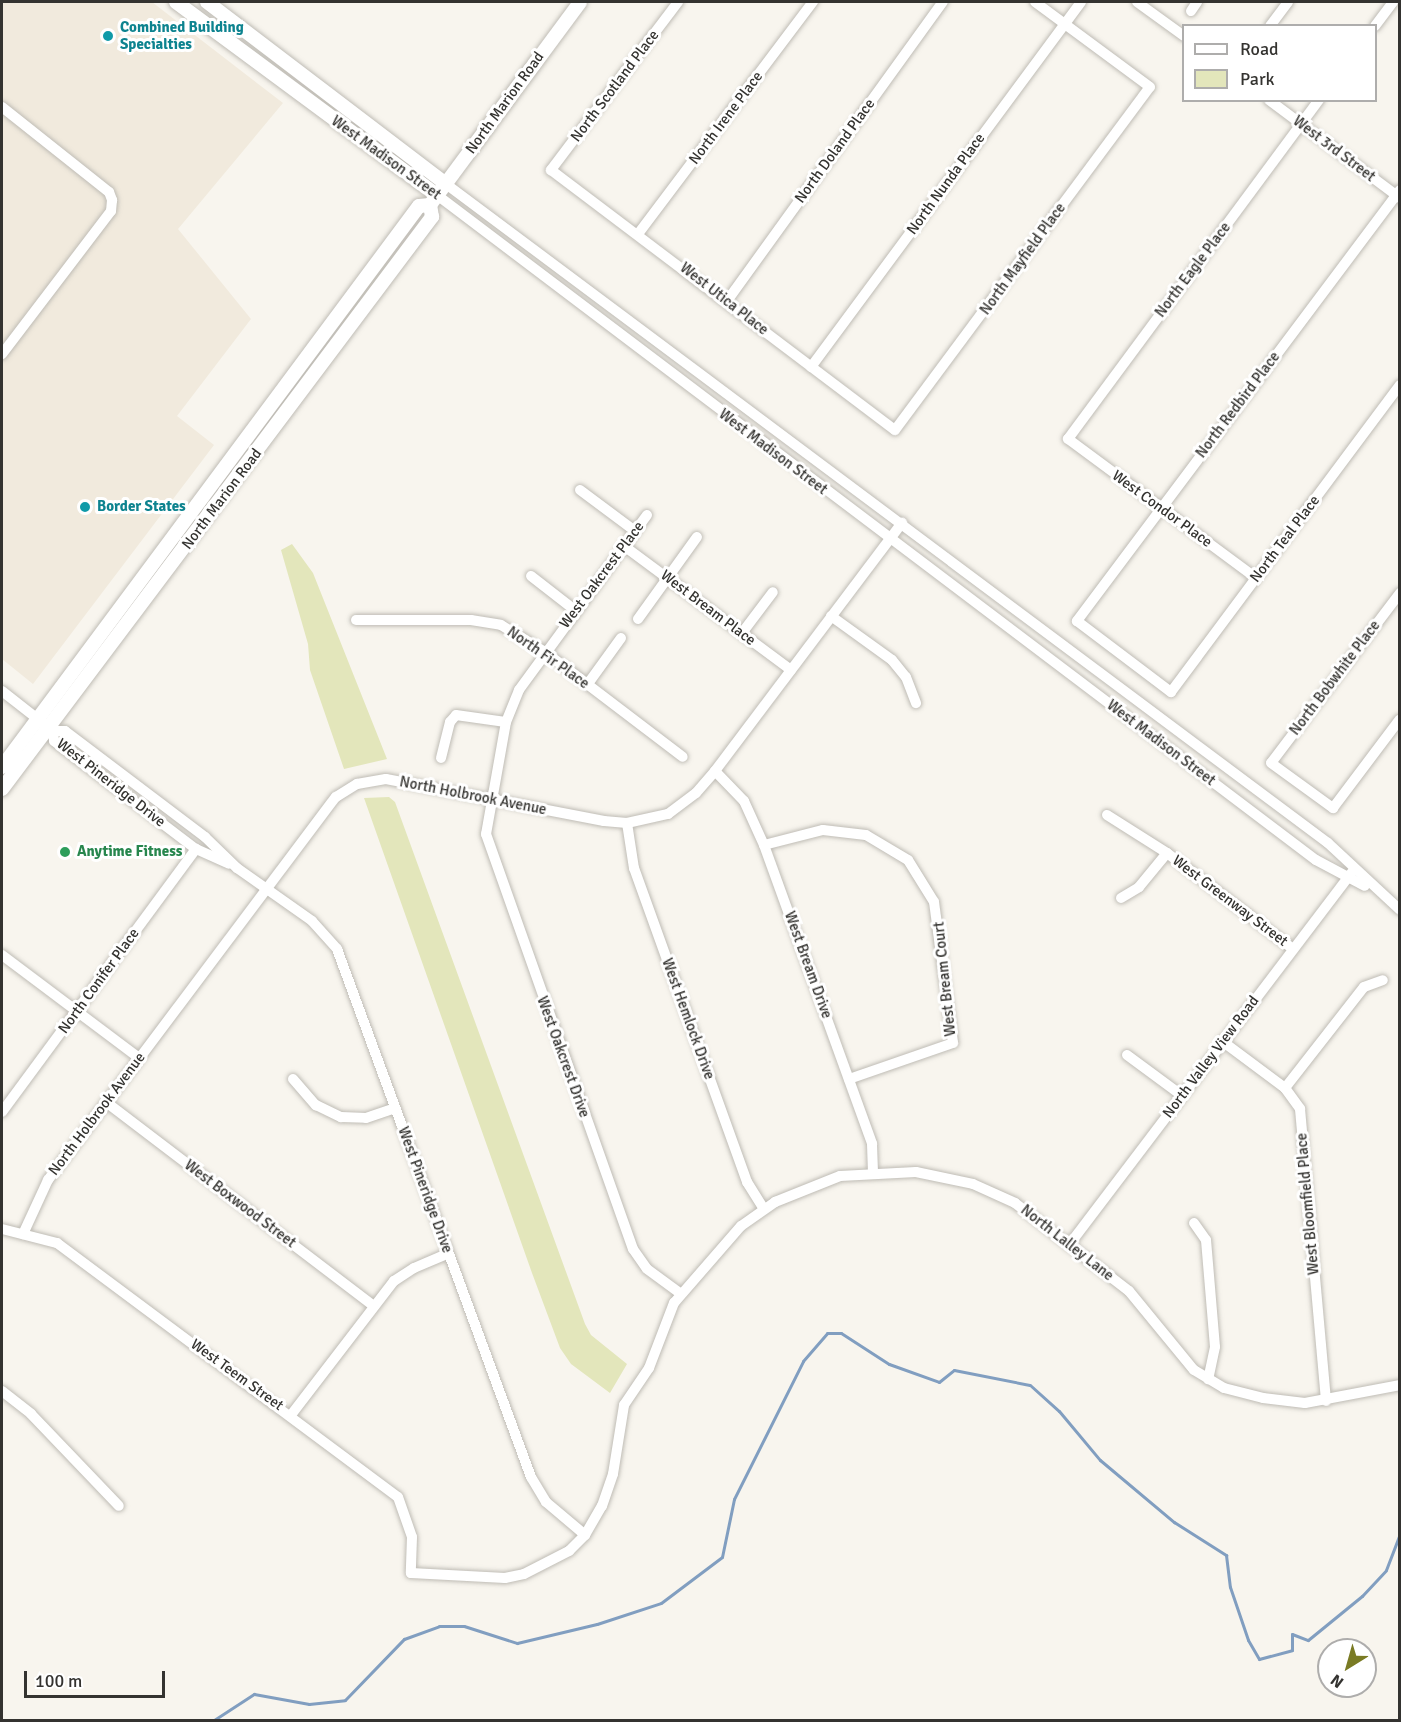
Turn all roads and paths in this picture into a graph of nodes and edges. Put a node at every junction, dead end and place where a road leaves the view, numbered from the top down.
1 (176, 2) edge
2 (207, 2) edge
3 (580, 2) edge
4 (678, 2) edge
5 (813, 2) edge
6 (943, 2) edge
7 (1035, 2) edge
8 (1081, 2) edge
9 (1137, 2) edge
10 (1288, 2) edge
11 (1393, 2) edge
12 (1065, 23) junction
13 (1272, 24) edge
14 (1376, 24) edge
15 (1182, 35) edge
16 (1272, 102) edge
17 (1318, 102) edge
18 (2, 107) edge
19 (1301, 124) junction
20 (551, 170) joint
21 (1398, 194) edge
22 (438, 195) junction
23 (638, 234) junction
24 (727, 301) junction
25 (2, 354) edge
26 (811, 367) junction
27 (1400, 385) edge
28 (895, 430) joint
29 (1068, 439) joint
30 (580, 490) dead end
31 (1160, 508) junction
32 (647, 515) dead end
33 (902, 523) junction
34 (635, 531) junction
35 (697, 537) dead end
36 (890, 539) junction
37 (624, 546) junction
38 (531, 576) dead end
39 (667, 578) junction
40 (1256, 578) junction
41 (772, 592) dead end
42 (1400, 593) edge
43 (576, 611) junction
44 (831, 616) junction
45 (638, 619) dead end
46 (356, 620) dead end
47 (742, 633) junction
48 (621, 638) dead end
49 (545, 652) junction
50 (791, 670) junction
51 (587, 685) junction
52 (2, 691) edge
53 (1171, 692) joint
54 (916, 703) dead end
55 (1400, 719) edge
56 (506, 722) junction
57 (46, 726) junction
58 (683, 757) dead end
59 (441, 759) dead end
60 (2, 767) edge
61 (715, 771) junction
62 (2, 789) edge
63 (490, 800) junction
64 (1107, 815) dead end
65 (627, 823) junction
66 (764, 845) junction
67 (196, 849) junction
68 (1167, 853) junction
69 (237, 867) junction
70 (1351, 873) junction
71 (266, 888) junction
72 (1121, 898) dead end
73 (1400, 910) edge
74 (1293, 949) junction
75 (2, 955) edge
76 (1383, 980) dead end
77 (77, 1011) junction
78 (1222, 1041) junction
79 (1127, 1055) dead end
80 (139, 1058) junction
81 (293, 1079) dead end
82 (849, 1079) junction
83 (1285, 1089) junction
84 (1181, 1095) junction
85 (106, 1102) junction
86 (395, 1108) junction
87 (2, 1112) edge
88 (873, 1172) junction
89 (764, 1209) junction
90 (1194, 1223) dead end
91 (2, 1229) edge
92 (23, 1234) junction
93 (1069, 1245) junction
94 (447, 1254) junction
95 (681, 1294) junction
96 (374, 1306) junction
97 (1208, 1379) junction
98 (1400, 1384) edge
99 (2, 1391) edge
100 (1326, 1401) junction
101 (291, 1415) junction
102 (119, 1506) dead end
103 (585, 1535) junction
104 (411, 1573) joint

1 - 22 main road, West Madison Street
2 - 22 main road, West Madison Street
3 - 22 main road, North Marion Road
4 - 20 street, North Scotland Place
5 - 23 street, North Irene Place
6 - 24 street, North Doland Place
7 - 12 street
8 - 12 street, North Nunda Place
9 - 15 street
10 - 13 street
11 - 14 street
12 - 26 street, North Nunda Place
12 - 28 street, North Mayfield Place
16 - 19 street, West 3rd Street
17 - 19 street, North Eagle Place
18 - 25 street
19 - 21 street, West 3rd Street
19 - 29 street, North Eagle Place
20 - 23 street, West Utica Place
21 - 31 street, North Redbird Place
22 - 33 street, West Madison Street
22 - 36 street, West Madison Street
22 - 57 main road, North Marion Road
23 - 24 street, West Utica Place
24 - 26 street, West Utica Place
26 - 28 street, West Utica Place
27 - 40 street, North Teal Place
29 - 31 street, West Condor Place
30 - 34 street
31 - 40 street, West Condor Place
31 - 53 street, North Redbird Place
32 - 34 street, West Oakcrest Place
33 - 36 street, North Holbrook Avenue
33 - 70 street, West Madison Street
34 - 37 street, West Oakcrest Place
35 - 39 street
36 - 44 street, North Holbrook Avenue
36 - 70 street, West Madison Street
37 - 39 street, West Bream Place
37 - 43 street, West Oakcrest Place
38 - 43 street
39 - 45 street
39 - 47 street, West Bream Place
40 - 53 street, North Teal Place
41 - 47 street
42 - 55 street, North Bobwhite Place
43 - 49 street, West Oakcrest Place
44 - 50 street, North Holbrook Avenue
44 - 54 street
46 - 49 street, North Fir Place
47 - 50 street, West Bream Place
48 - 51 street
49 - 51 street, North Fir Place
49 - 56 street, West Oakcrest Place
50 - 61 street, North Holbrook Avenue
51 - 58 street, North Fir Place
52 - 57 street
56 - 59 street
56 - 63 street, West Oakcrest Place
57 - 60 main road, North Marion Road
57 - 62 main road, North Marion Road
57 - 67 street, West Pineridge Drive
57 - 69 street, West Pineridge Drive
61 - 65 street, North Holbrook Avenue
61 - 66 street, West Bream Drive
63 - 65 street, North Holbrook Avenue
63 - 71 street, North Holbrook Avenue
63 - 95 street, West Oakcrest Drive
64 - 68 street, West Greenway Street
65 - 89 street, West Hemlock Drive
66 - 82 street, West Bream Drive
66 - 82 street, West Bream Court
67 - 69 street, West Pineridge Drive
67 - 77 street, North Conifer Place
68 - 72 street
68 - 74 street, West Greenway Street
69 - 71 street, West Pineridge Drive
70 - 73 street, West Madison Street
70 - 74 street, North Valley View Road
71 - 80 street, North Holbrook Avenue
71 - 86 street, West Pineridge Drive
74 - 78 street, North Valley View Road
75 - 77 street
76 - 83 street
77 - 80 street
77 - 87 street, North Conifer Place
78 - 83 street, West Bloomfield Place
78 - 84 street, North Valley View Road
79 - 84 street
80 - 85 street, North Holbrook Avenue
81 - 86 street
82 - 88 street, West Bream Drive
83 - 100 street, West Bloomfield Place
84 - 93 street, North Valley View Road
85 - 92 street, North Holbrook Avenue
85 - 96 street, West Boxwood Street
86 - 94 street, West Pineridge Drive
88 - 89 street, North Lalley Lane
88 - 93 street, North Lalley Lane
89 - 95 street, North Lalley Lane
90 - 97 street
91 - 92 street, West Teem Street
92 - 101 street, West Teem Street
93 - 97 street, North Lalley Lane
94 - 96 street
94 - 103 street, West Pineridge Drive
95 - 103 street, North Lalley Lane
96 - 101 street
97 - 100 street, North Lalley Lane
98 - 100 street, North Lalley Lane
99 - 102 street
101 - 104 street, West Teem Street
103 - 104 street, North Lalley Lane

